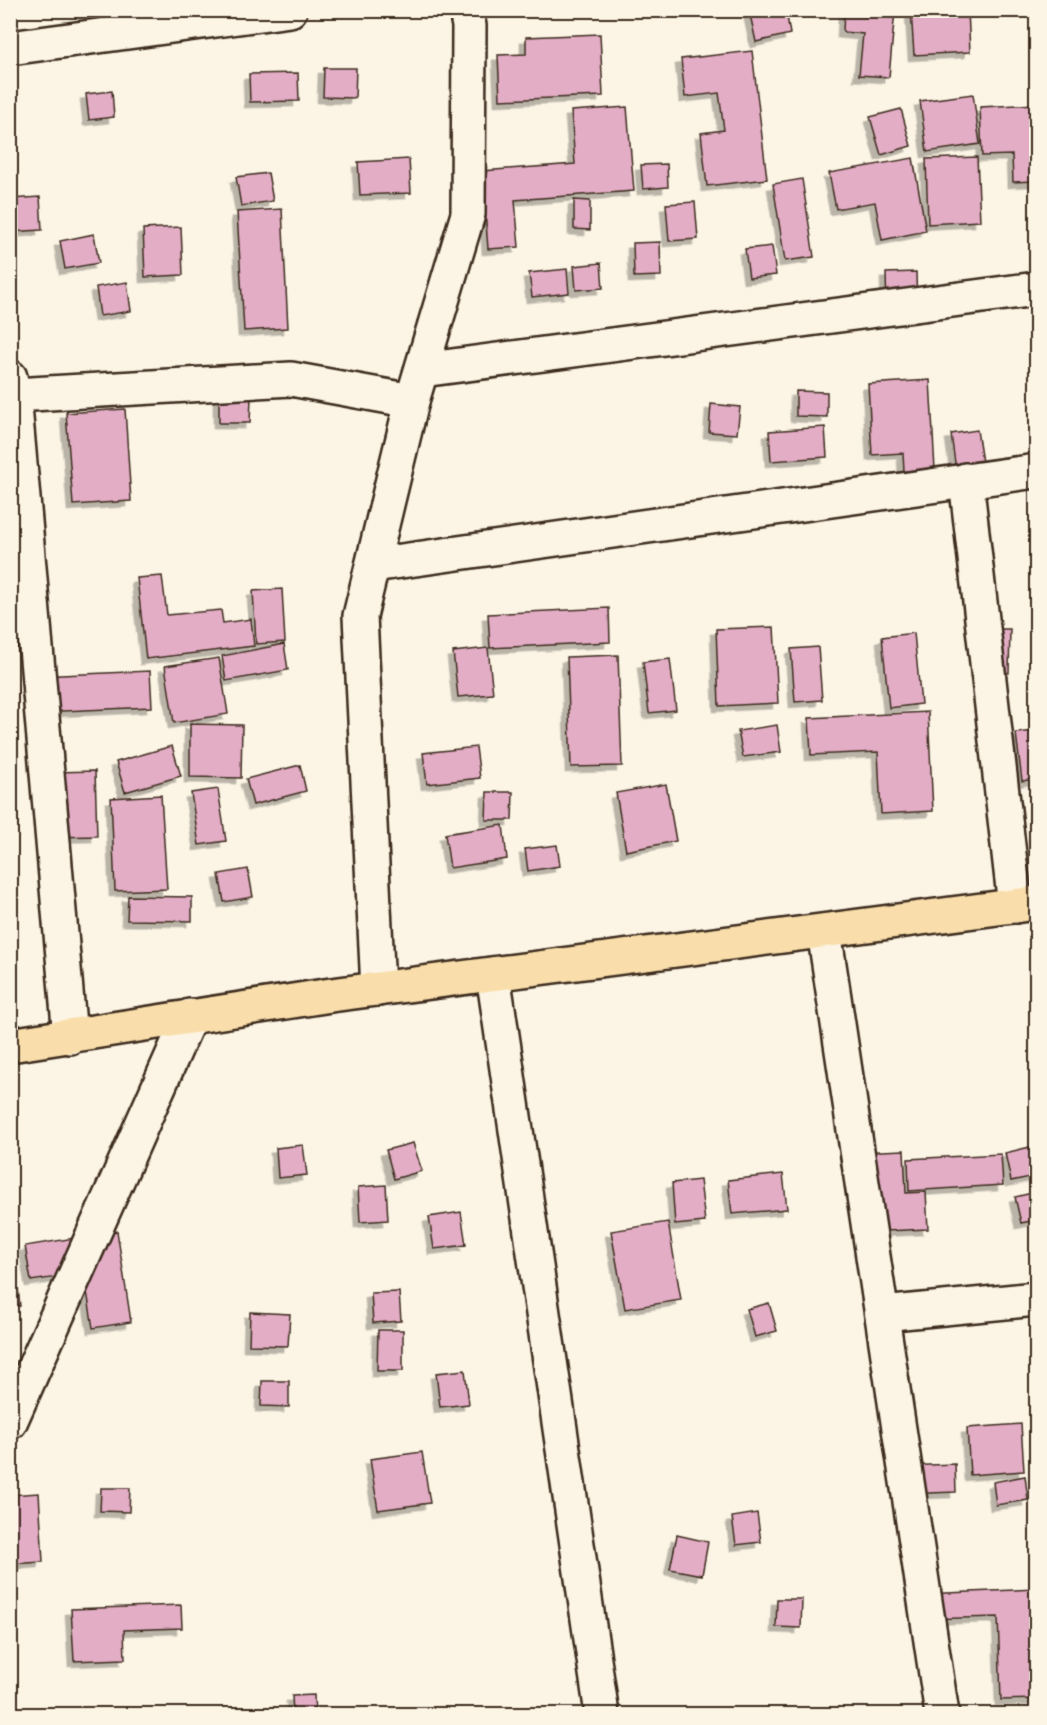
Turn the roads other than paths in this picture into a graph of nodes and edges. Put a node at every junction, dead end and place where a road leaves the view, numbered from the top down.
1 (466, 10) edge
2 (270, 12) edge
3 (10, 48) edge
4 (1036, 289) edge
5 (422, 369) junction
6 (12, 386) edge
7 (412, 401) junction
8 (1036, 471) edge
9 (966, 480) junction
10 (373, 565) junction
11 (1026, 905) edge
12 (824, 931) junction
13 (493, 974) junction
14 (378, 989) junction
15 (190, 1016) junction
16 (70, 1037) junction
17 (10, 1045) edge
18 (1036, 1299) edge
19 (882, 1314) junction
20 (10, 1422) edge
21 (602, 1714) edge
22 (942, 1714) edge

1 - 5 street
2 - 3 street
4 - 5 street
5 - 7 street
6 - 7 street
6 - 16 street
7 - 10 street
8 - 9 street
9 - 10 street
9 - 11 street
10 - 14 street
11 - 12 main road
12 - 13 main road
12 - 19 street
13 - 14 main road
13 - 21 street
14 - 15 main road
15 - 16 main road
15 - 20 street
16 - 17 main road
18 - 19 street
19 - 22 street

